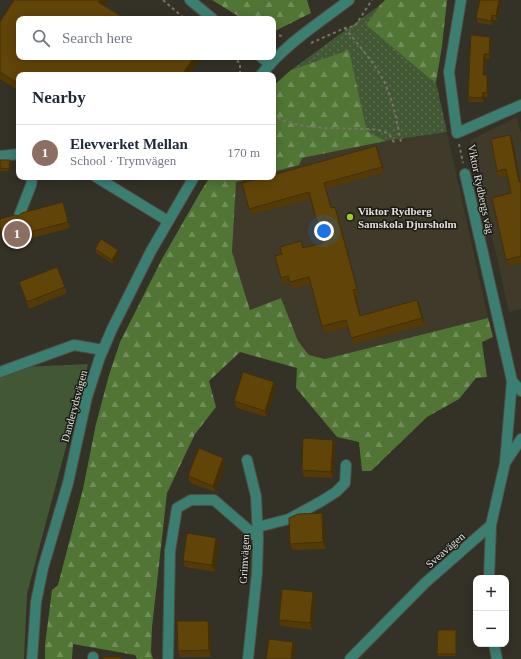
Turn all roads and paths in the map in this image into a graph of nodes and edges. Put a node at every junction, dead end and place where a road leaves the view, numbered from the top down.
1 (163, 0) edge
2 (190, 0) edge
3 (349, 0) edge
4 (372, 0) edge
5 (461, 0) edge
6 (182, 16) edge
7 (209, 16) edge
8 (345, 28) junction
9 (307, 45) dead end
10 (276, 58) edge
11 (236, 60) edge
12 (265, 60) edge
13 (274, 60) edge
14 (270, 64) junction
15 (240, 72) edge
16 (263, 72) edge
17 (521, 105) edge
18 (276, 117) edge
19 (457, 133) junction
20 (401, 142) dead end
21 (395, 144) dead end
22 (16, 154) edge
23 (0, 156) edge
24 (465, 174) joint
25 (32, 180) edge
26 (101, 180) edge
27 (192, 180) edge
28 (19, 216) edge
29 (168, 221) junction
30 (103, 350) junction
31 (0, 372) edge
32 (512, 381) junction
33 (521, 391) edge
34 (521, 439) edge
35 (247, 460) dead end
36 (506, 463) junction
37 (346, 466) dead end
38 (491, 525) junction
39 (258, 527) junction
40 (258, 538) junction
41 (489, 575) edge
42 (495, 647) edge
43 (32, 659) edge
44 (168, 659) edge
45 (248, 659) edge
46 (350, 659) edge
47 (497, 659) edge

1 - 6 path
2 - 7 street
3 - 10 street
4 - 8 path
5 - 19 street, Viktor Rydbergs väg
8 - 9 path
8 - 20 path
11 - 15 path
12 - 14 street
13 - 14 street
14 - 16 street
17 - 19 street
18 - 21 path
19 - 24 path, Viktor Rydbergs väg
22 - 23 street
24 - 32 street, Viktor Rydbergs väg
25 - 28 street
26 - 29 street
27 - 29 street, Danderydsvägen
29 - 30 street, Danderydsvägen
30 - 31 street
30 - 43 street, Danderydsvägen
32 - 33 street, Viktor Rydbergs väg
32 - 36 street, Viktor Rydbergs väg
34 - 36 street
35 - 39 street, Grimvägen
36 - 38 street
37 - 39 street
38 - 41 street
38 - 46 street, Sveavägen
39 - 40 street, Grimvägen
40 - 44 street
40 - 45 street, Grimvägen
42 - 47 street

